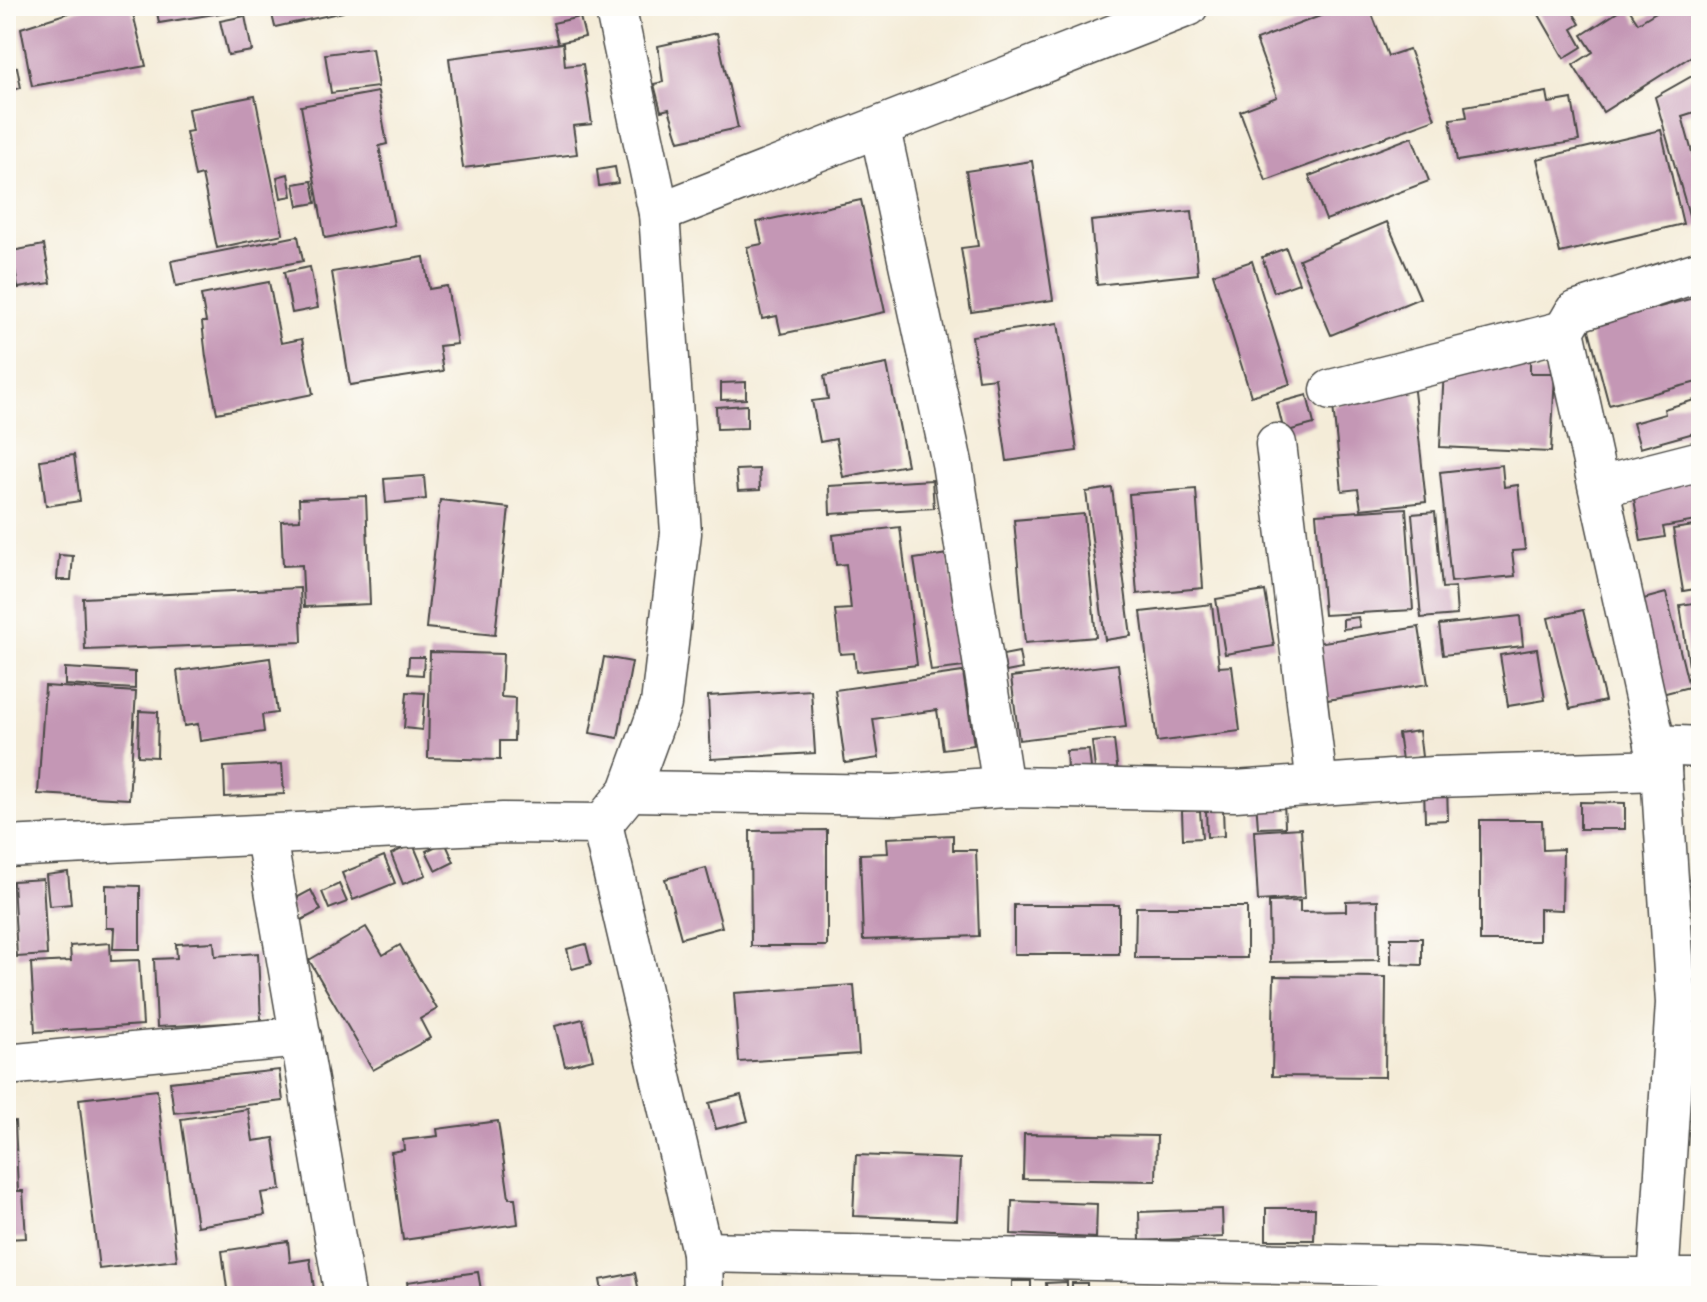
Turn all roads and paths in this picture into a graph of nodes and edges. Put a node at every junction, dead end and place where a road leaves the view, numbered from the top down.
1 (615, 6) edge
2 (1188, 6) edge
3 (880, 129) junction
4 (659, 213) junction
5 (1701, 271) edge
6 (1564, 331) junction
7 (1331, 390) dead end
8 (1276, 444) dead end
9 (1701, 461) edge
10 (1599, 487) junction
11 (1701, 747) edge
12 (1658, 758) junction
13 (1317, 785) junction
14 (1003, 787) junction
15 (629, 791) junction
16 (602, 824) junction
17 (266, 837) junction
18 (6, 847) edge
19 (301, 1037) junction
20 (6, 1065) edge
21 (702, 1252) junction
22 (1701, 1279) edge
23 (1657, 1288) edge
24 (345, 1296) edge
25 (703, 1296) edge

1 - 4 street
2 - 3 street
3 - 4 street
3 - 14 street
4 - 15 street
5 - 6 street
6 - 7 street
6 - 10 street
8 - 13 street
9 - 10 street
10 - 12 street
11 - 12 street
12 - 13 street
12 - 23 street
13 - 14 street
14 - 15 street
15 - 16 street
16 - 17 street
16 - 21 street
17 - 18 street
17 - 19 street
19 - 20 street
19 - 24 street
21 - 23 street
21 - 25 street
22 - 23 street

